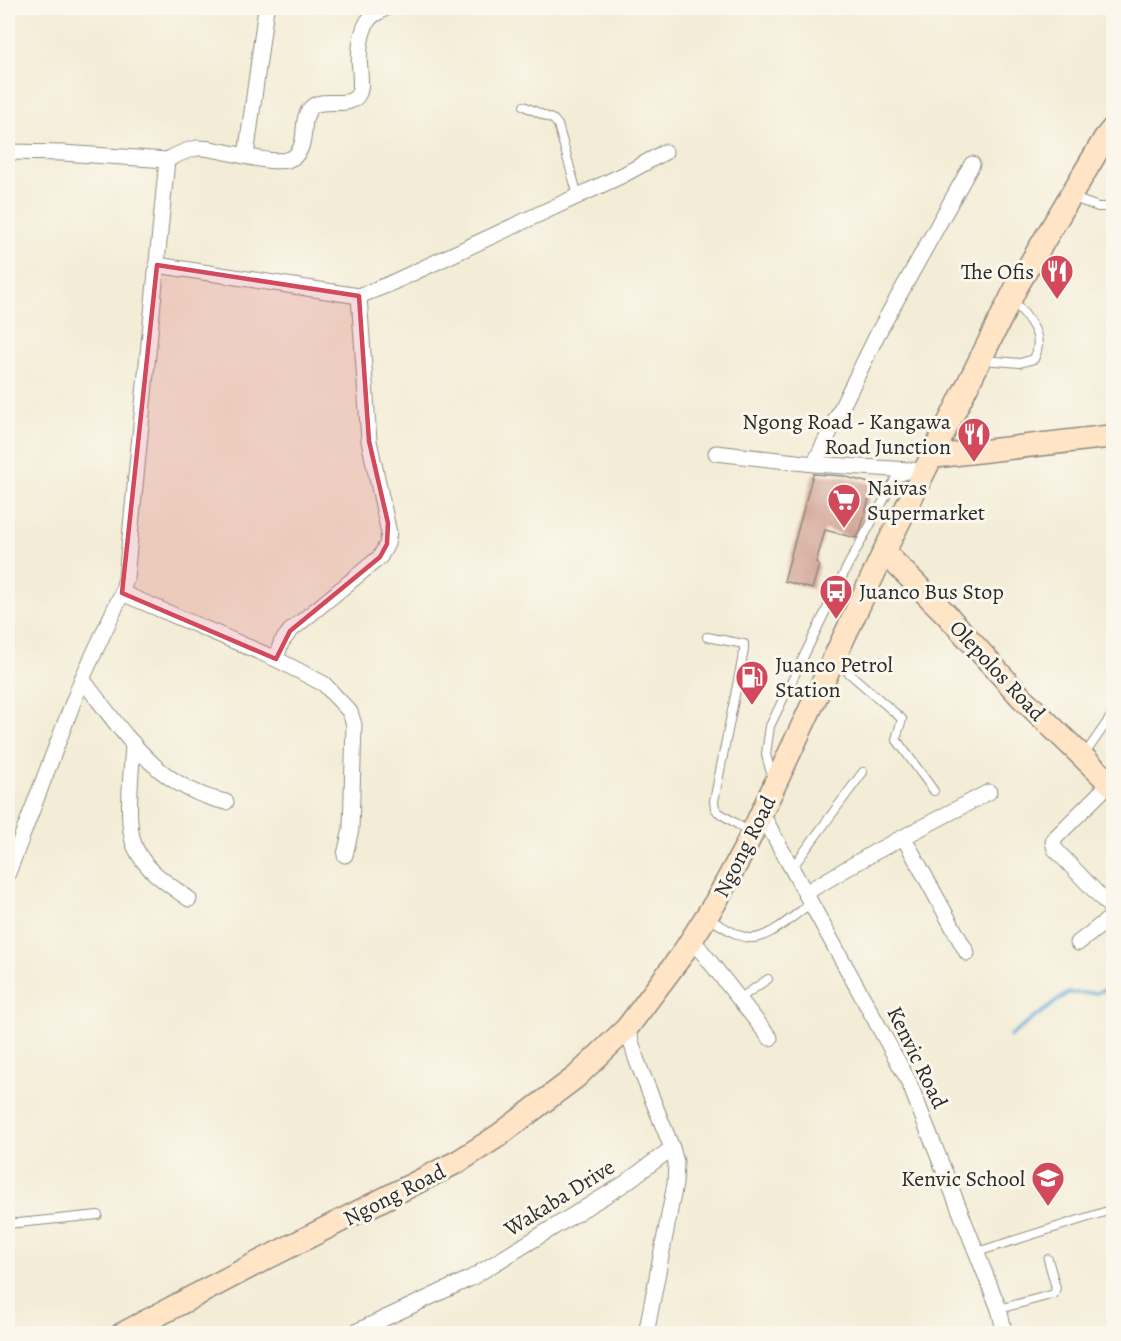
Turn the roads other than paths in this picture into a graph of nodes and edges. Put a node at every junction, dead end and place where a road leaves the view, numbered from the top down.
1 (266, 8) edge
2 (386, 8) edge
3 (524, 106) dead end
4 (1113, 127) edge
5 (8, 152) edge
6 (665, 152) dead end
7 (246, 156) junction
8 (167, 160) junction
9 (972, 164) dead end
10 (578, 196) junction
11 (1070, 197) junction
12 (1113, 207) edge
13 (157, 265) junction
14 (358, 296) junction
15 (1012, 297) junction
16 (981, 359) junction
17 (1113, 436) edge
18 (716, 453) dead end
19 (814, 464) junction
20 (928, 464) junction
21 (884, 552) junction
22 (122, 593) junction
23 (707, 637) dead end
24 (276, 659) junction
25 (834, 660) junction
26 (82, 679) junction
27 (1113, 712) edge
28 (133, 743) junction
29 (1082, 758) junction
30 (863, 772) dead end
31 (1111, 785) edge
32 (774, 788) junction
33 (934, 791) dead end
34 (989, 792) dead end
35 (226, 802) dead end
36 (762, 814) junction
37 (752, 834) junction
38 (904, 838) junction
39 (345, 855) dead end
40 (792, 868) junction
41 (8, 873) edge
42 (808, 898) junction
43 (189, 899) dead end
44 (1113, 913) edge
45 (706, 917) junction
46 (692, 939) junction
47 (1078, 943) dead end
48 (967, 953) dead end
49 (768, 979) dead end
50 (739, 999) junction
51 (627, 1028) junction
52 (770, 1038) dead end
53 (672, 1148) junction
54 (1113, 1209) edge
55 (98, 1215) dead end
56 (8, 1224) edge
57 (977, 1252) junction
58 (1048, 1259) dead end
59 (999, 1309) junction
60 (122, 1334) edge
61 (351, 1334) edge
62 (646, 1334) edge
63 (1005, 1334) edge

1 - 7 street
2 - 7 street
3 - 10 lane
4 - 11 main road, Ngong Road
5 - 8 street
6 - 10 street
7 - 8 street
8 - 13 street
9 - 19 street
10 - 14 street
11 - 12 lane
11 - 15 main road, Ngong Road
13 - 14 street
13 - 22 street
14 - 24 street
15 - 16 main road, Ngong Road
15 - 16 lane
16 - 20 main road, Ngong Road
17 - 20 main road
18 - 19 street
19 - 20 street
20 - 21 main road, Ngong Road
20 - 32 lane
21 - 25 main road, Ngong Road
21 - 29 main road, Olepolos Road
22 - 24 street
22 - 26 street
23 - 37 lane
24 - 39 street
25 - 32 main road, Ngong Road
25 - 33 lane
26 - 28 street
26 - 41 street
27 - 29 lane
28 - 35 street
28 - 43 street
29 - 31 main road, Olepolos Road
30 - 40 lane
31 - 44 street
32 - 36 main road, Ngong Road
34 - 38 street
36 - 37 main road, Ngong Road
36 - 40 street, Kenvic Road
37 - 45 main road, Ngong Road
38 - 42 street
38 - 48 street
40 - 42 street, Kenvic Road
42 - 45 lane
42 - 57 street, Kenvic Road
44 - 47 street
45 - 46 main road, Ngong Road
46 - 50 street
46 - 51 main road, Ngong Road
49 - 50 lane
50 - 52 street
51 - 53 street
51 - 60 main road, Ngong Road
53 - 61 street, Wakaba Drive
53 - 62 street
54 - 57 lane
55 - 56 lane
57 - 59 street, Kenvic Road
58 - 59 lane
59 - 63 street, Kenvic Road

